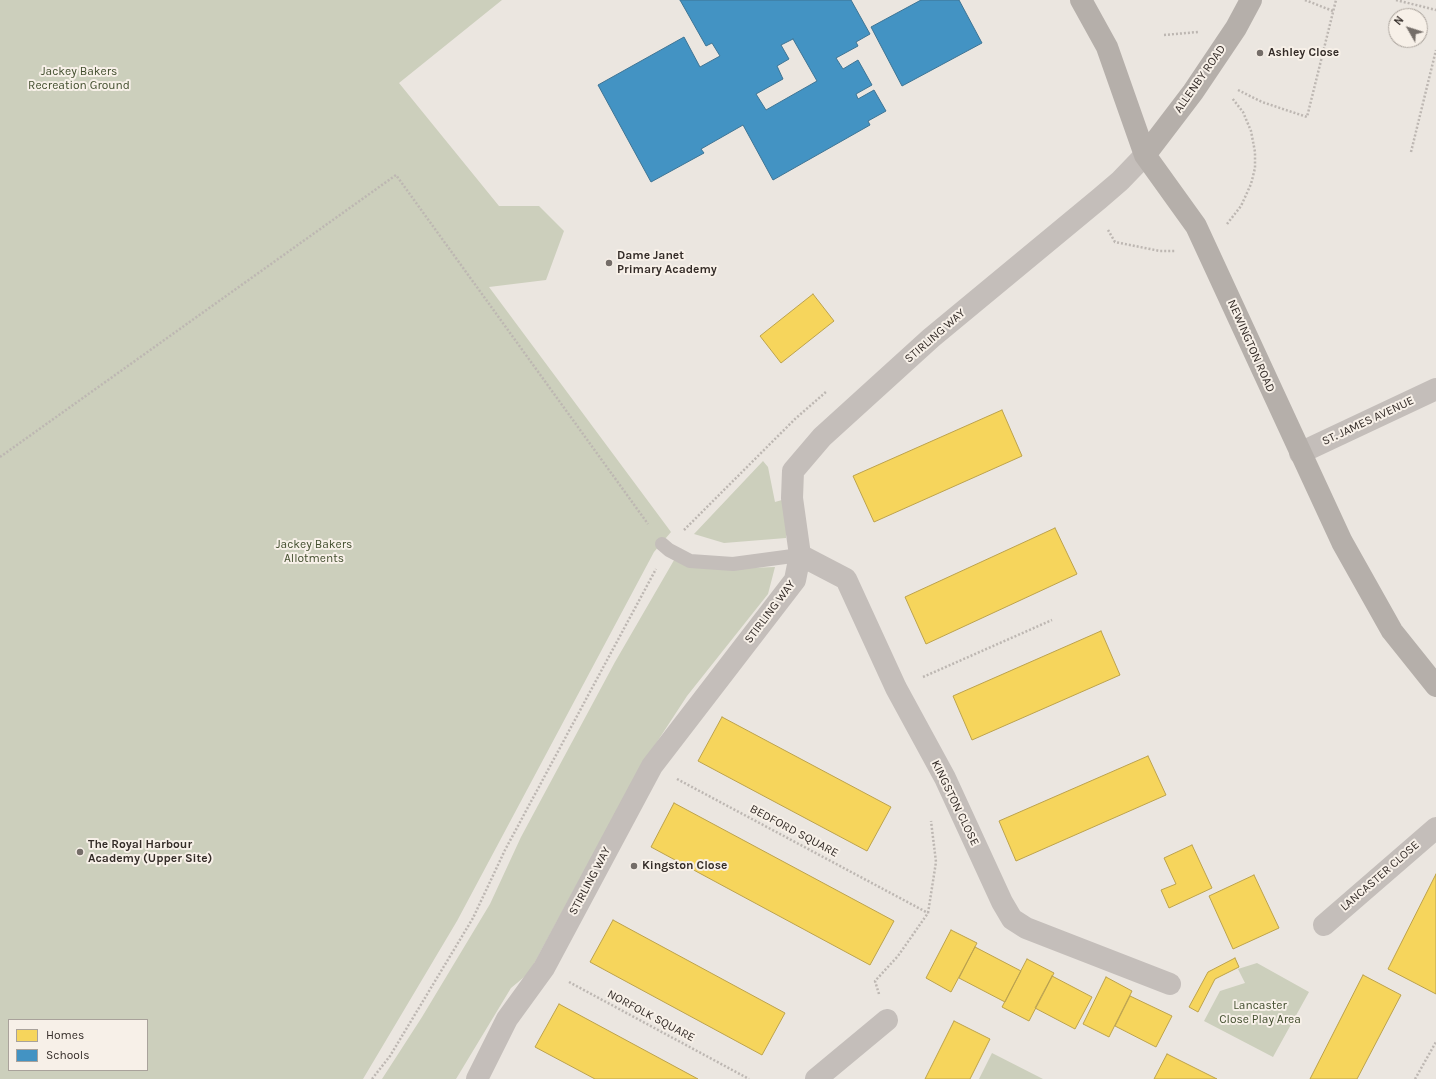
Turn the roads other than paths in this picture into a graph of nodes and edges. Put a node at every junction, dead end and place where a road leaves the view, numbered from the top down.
1 (1081, 0) edge
2 (1251, 0) edge
3 (1145, 155) junction
4 (1436, 389) edge
5 (1300, 453) junction
6 (666, 547) road end
7 (800, 555) junction
8 (1436, 686) edge
9 (1436, 828) edge
10 (1324, 925) dead end
11 (1170, 984) dead end
12 (887, 1020) road end
13 (477, 1079) edge
14 (816, 1079) edge

1 - 3 main road, NEWINGTON ROAD
2 - 3 main road, ALLENBY ROAD
3 - 5 main road, NEWINGTON ROAD
3 - 7 street, STIRLING WAY
4 - 5 street, ST. JAMES AVENUE
5 - 8 main road, NEWINGTON ROAD
6 - 7 lane
7 - 11 street, KINGSTON CLOSE
7 - 13 street, STIRLING WAY
9 - 10 street, LANCASTER CLOSE
12 - 14 street

